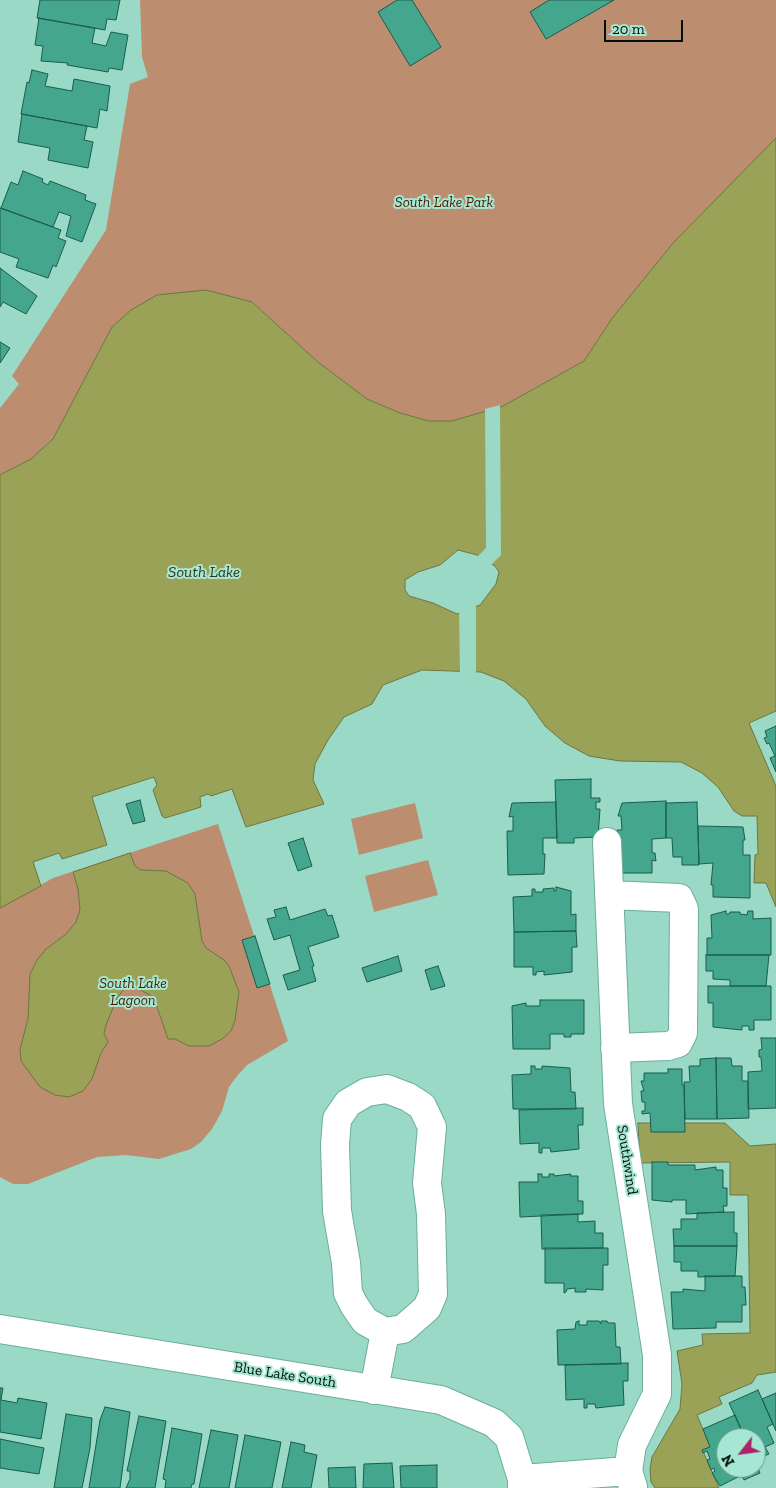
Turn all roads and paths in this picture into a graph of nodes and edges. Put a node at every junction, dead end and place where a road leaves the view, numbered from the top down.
1 (607, 842) dead end
2 (609, 895) junction
3 (615, 1048) junction
4 (0, 1329) edge
5 (385, 1332) junction
6 (374, 1390) junction
7 (630, 1479) edge
8 (522, 1484) edge

1 - 2 street, Southwind
2 - 3 street, Southwind
2 - 3 street
3 - 7 street, Southwind
4 - 6 street, Blue Lake South
5 - 5 street
5 - 6 street
6 - 8 street, Blue Lake South
7 - 8 street

